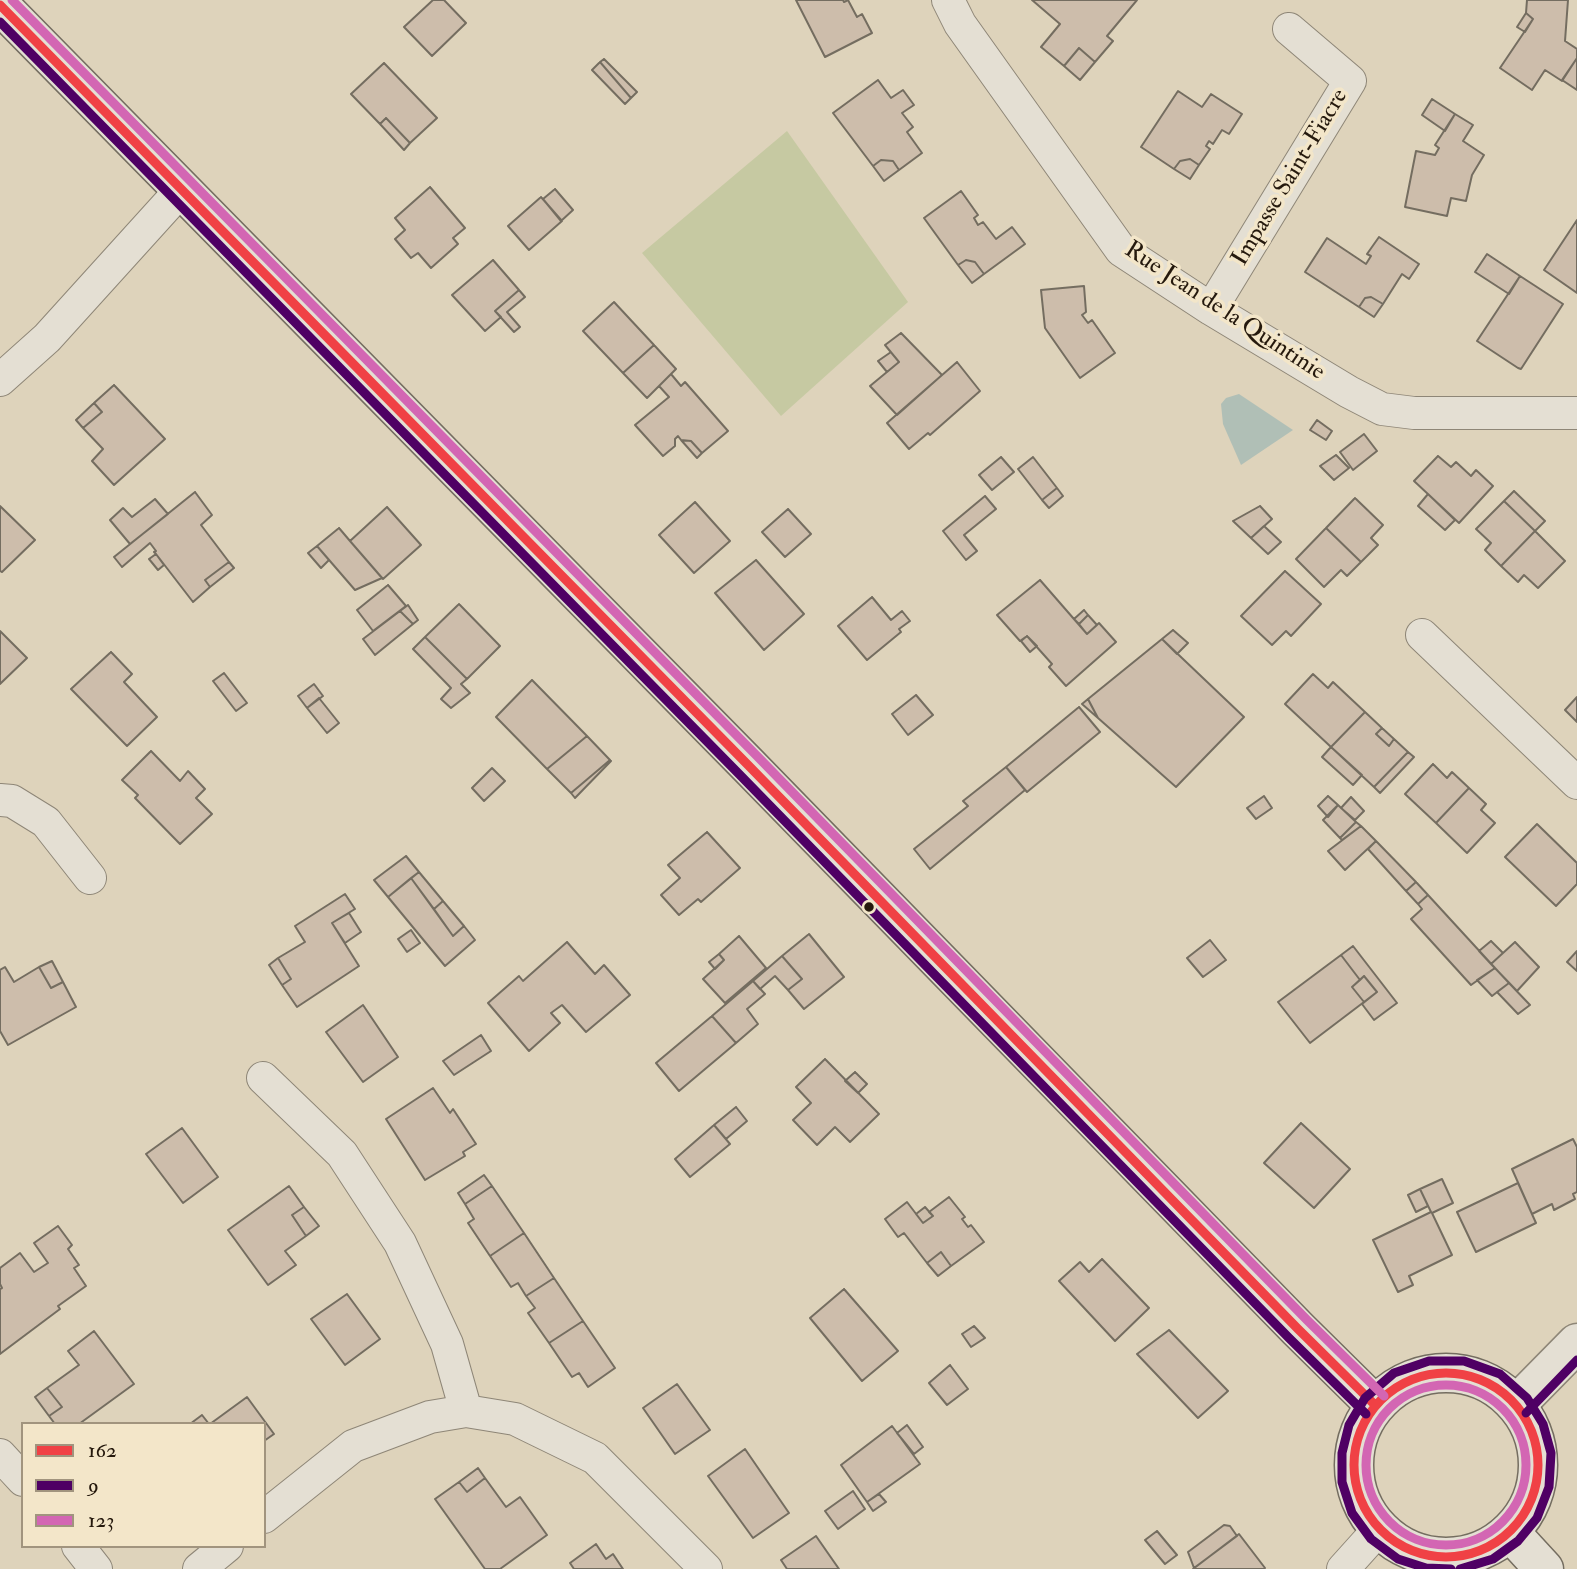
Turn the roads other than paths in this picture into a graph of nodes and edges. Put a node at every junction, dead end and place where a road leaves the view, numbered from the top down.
1 (948, 0) edge
2 (0, 5) edge
3 (1289, 29) dead end
4 (181, 190) junction
5 (1211, 309) junction
6 (0, 380) edge
7 (1577, 412) edge
8 (1422, 635) dead end
9 (1577, 783) edge
10 (0, 800) edge
11 (90, 878) dead end
12 (263, 1078) dead end
13 (1577, 1343) edge
14 (1517, 1404) junction
15 (1375, 1405) junction
16 (466, 1411) junction
17 (0, 1455) edge
18 (21, 1478) edge
19 (266, 1515) edge
20 (1379, 1529) junction
21 (1510, 1532) junction
22 (80, 1548) edge
23 (225, 1548) edge
24 (96, 1569) edge
25 (199, 1569) edge
26 (706, 1569) edge
27 (1343, 1569) edge
28 (1544, 1569) edge

1 - 5 street, Rue Jean de la Quintinie
2 - 4 main road
3 - 5 street, Impasse Saint-Fiacre
4 - 6 street
4 - 15 main road
5 - 7 street, Rue Jean de la Quintinie
8 - 9 street
10 - 11 street
12 - 16 street
13 - 14 main road
14 - 15 main road
14 - 21 main road
15 - 20 main road
16 - 19 street
16 - 26 street
17 - 18 street
20 - 21 main road
20 - 27 street
21 - 28 main road
22 - 24 street
23 - 25 street

